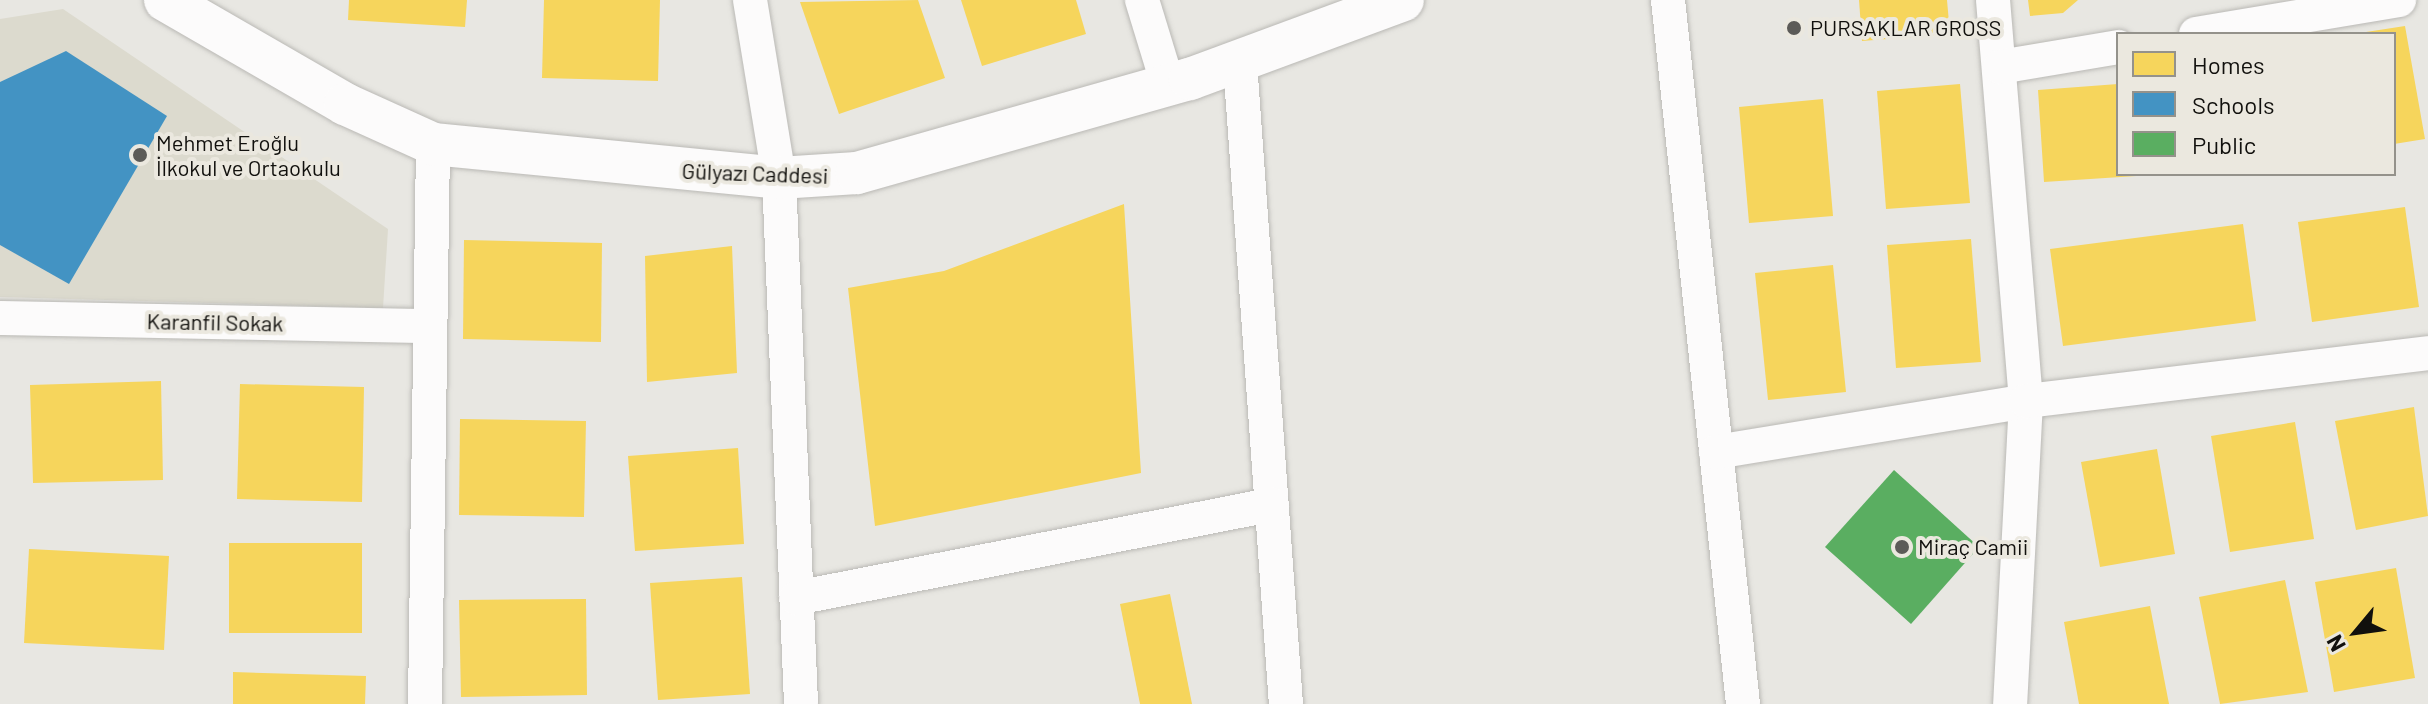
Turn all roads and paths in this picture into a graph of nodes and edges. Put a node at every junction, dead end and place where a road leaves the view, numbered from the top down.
1 (165, 0) edge
2 (750, 0) edge
3 (1142, 0) edge
4 (1403, 0) edge
5 (1668, 0) edge
6 (1993, 0) edge
7 (2399, 0) edge
8 (2208, 32) edge
9 (2116, 47) edge
10 (1240, 63) junction
11 (2000, 67) junction
12 (1168, 85) junction
13 (433, 144) junction
14 (779, 178) junction
15 (0, 318) edge
16 (0, 325) edge
17 (430, 326) junction
18 (2428, 353) edge
19 (2026, 401) junction
20 (1716, 452) junction
21 (1272, 505) junction
22 (796, 598) junction
23 (425, 704) edge
24 (801, 704) edge
25 (1286, 704) edge
26 (1743, 704) edge
27 (2010, 704) edge

1 - 13 street, Gülyazı Caddesi
2 - 14 street
3 - 12 street
4 - 10 street, Gülyazı Caddesi
5 - 20 street
6 - 11 street
7 - 8 street
9 - 11 street
10 - 12 street, Gülyazı Caddesi
10 - 21 street
11 - 19 street
12 - 14 street, Gülyazı Caddesi
13 - 14 street, Gülyazı Caddesi
13 - 17 street
14 - 22 street
15 - 16 street
15 - 17 street, Karanfil Sokak
17 - 23 street
18 - 19 street
19 - 20 street
19 - 27 street
20 - 26 street
21 - 22 street
21 - 25 street
22 - 24 street

